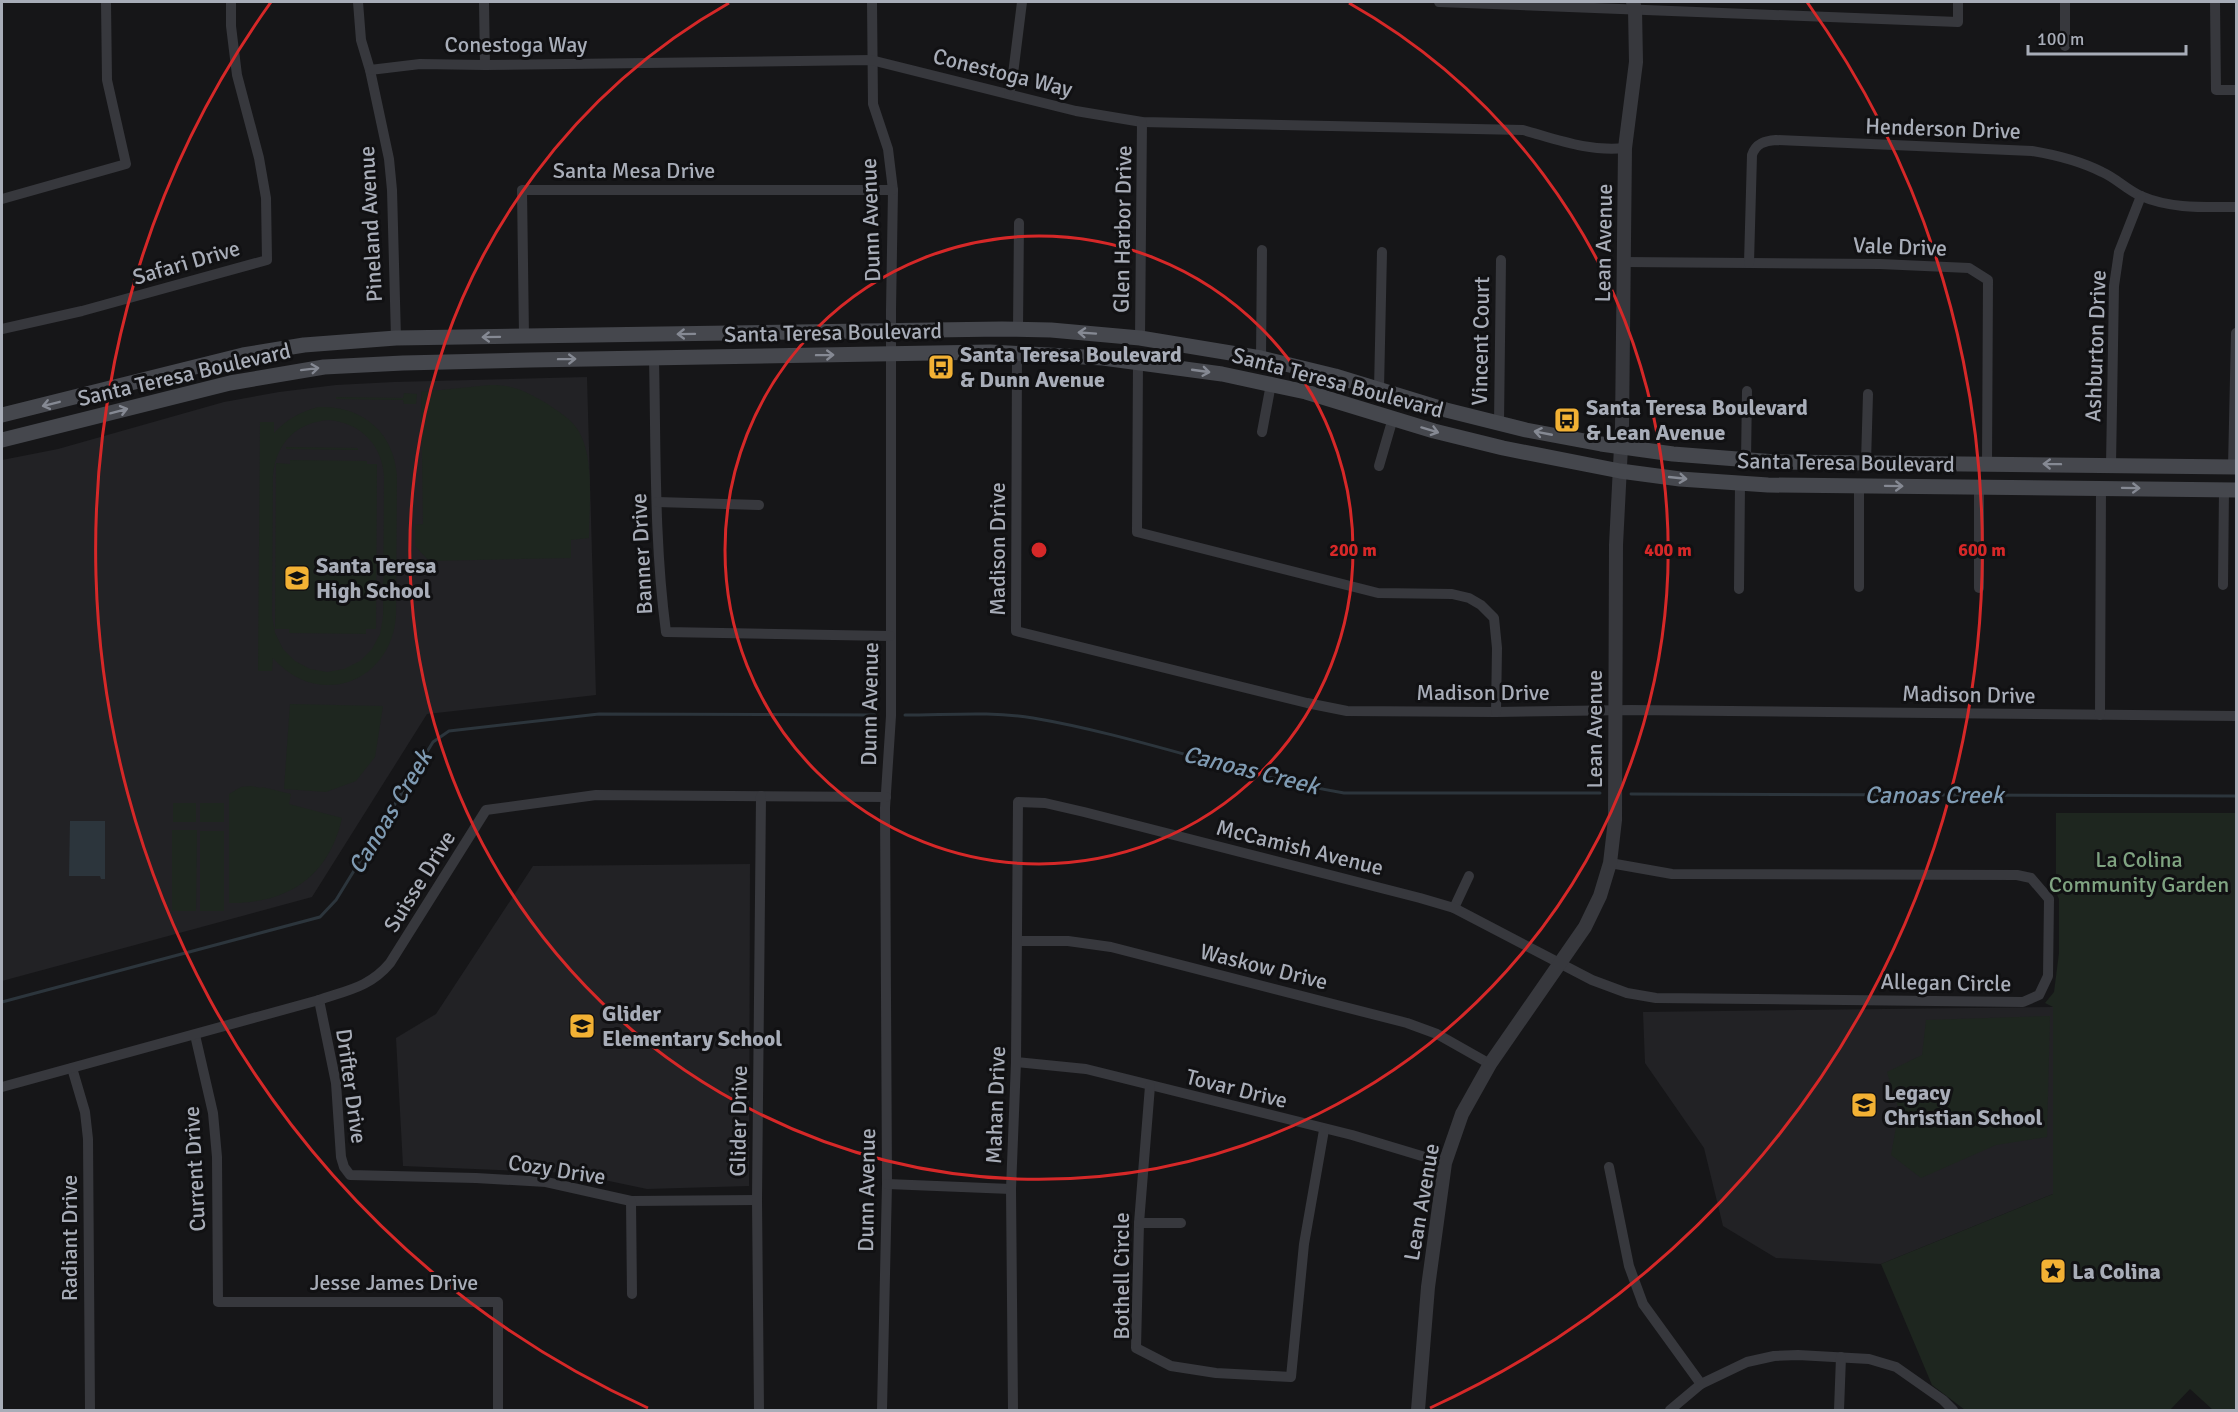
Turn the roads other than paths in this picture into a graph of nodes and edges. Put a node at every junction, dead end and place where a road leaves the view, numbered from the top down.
1 (106, 2) edge
2 (231, 2) edge
3 (358, 2) edge
4 (484, 2) edge
5 (872, 2) edge
6 (1022, 2) edge
7 (1439, 2) edge
8 (1959, 2) edge
9 (2065, 2) edge
10 (2215, 2) edge
11 (1634, 5) edge
12 (2065, 45) dead end
13 (871, 60) junction
14 (486, 65) junction
15 (370, 69) junction
16 (2236, 90) edge
17 (1009, 93) junction
18 (1142, 122) junction
19 (1625, 148) junction
20 (893, 190) junction
21 (2141, 196) junction
22 (2, 199) edge
23 (2236, 207) edge
24 (1019, 223) dead end
25 (1262, 250) dead end
26 (1382, 252) dead end
27 (1501, 260) dead end
28 (1624, 262) junction
29 (1749, 263) junction
30 (2, 328) edge
31 (1018, 329) junction
32 (891, 330) junction
33 (2236, 333) edge
34 (524, 336) junction
35 (396, 338) junction
36 (1140, 338) junction
37 (1017, 353) junction
38 (892, 354) junction
39 (654, 358) junction
40 (1261, 358) junction
41 (1138, 362) junction
42 (1271, 384) junction
43 (1379, 389) junction
44 (1747, 391) dead end
45 (1869, 394) dead end
46 (2, 415) edge
47 (1393, 418) junction
48 (1498, 423) junction
49 (1262, 432) dead end
50 (2, 440) edge
51 (1622, 447) junction
52 (1746, 460) junction
53 (1866, 462) junction
54 (1987, 464) junction
55 (2111, 465) junction
56 (1379, 466) dead end
57 (2235, 467) edge
58 (1620, 471) junction
59 (1740, 484) junction
60 (1860, 486) junction
61 (1979, 487) junction
62 (2101, 488) junction
63 (2230, 490) edge
64 (657, 502) junction
65 (759, 505) dead end
66 (2223, 585) dead end
67 (1859, 587) dead end
68 (1979, 588) dead end
69 (1739, 589) dead end
70 (890, 636) junction
71 (1615, 711) junction
72 (1496, 712) junction
73 (2100, 715) junction
74 (2236, 716) edge
75 (761, 796) junction
76 (886, 797) junction
77 (1018, 802) joint
78 (1610, 863) junction
79 (1469, 876) dead end
80 (1454, 908) junction
81 (1018, 941) junction
82 (1561, 963) junction
83 (319, 1000) junction
84 (195, 1035) junction
85 (1016, 1062) junction
86 (1490, 1064) junction
87 (72, 1068) junction
88 (1150, 1086) junction
89 (2, 1087) edge
90 (1324, 1130) junction
91 (1445, 1163) junction
92 (1609, 1167) dead end
93 (350, 1175) joint
94 (887, 1184) junction
95 (1011, 1189) junction
96 (757, 1200) junction
97 (631, 1201) junction
98 (1139, 1223) junction
99 (1181, 1223) dead end
100 (632, 1294) dead end
101 (218, 1302) joint
102 (1841, 1357) junction
103 (1701, 1384) junction
104 (90, 1410) edge
105 (498, 1410) edge
106 (759, 1410) edge
107 (882, 1410) edge
108 (1013, 1410) edge
109 (1418, 1410) edge
110 (1670, 1410) edge
111 (1839, 1410) edge
112 (1953, 1410) edge

1 - 22 street
2 - 30 street, Safari Drive
3 - 15 street, Pineland Avenue
4 - 14 street
5 - 13 street, Dunn Avenue
6 - 17 street
7 - 11 street
8 - 11 street
9 - 12 street
10 - 16 street
11 - 19 street, Lean Avenue
13 - 14 street, Conestoga Way
13 - 17 street, Conestoga Way
13 - 20 street, Dunn Avenue
14 - 15 street, Conestoga Way
15 - 35 street, Pineland Avenue
17 - 18 street, Conestoga Way
18 - 19 street, Conestoga Way
18 - 36 street, Glen Harbor Drive
19 - 28 street, Lean Avenue
20 - 32 street, Dunn Avenue
20 - 34 street, Santa Mesa Drive
21 - 23 street, Henderson Drive
21 - 29 street, Henderson Drive
21 - 55 street, Ashburton Drive
24 - 31 street
25 - 40 street
26 - 43 street
27 - 48 street, Vincent Court
28 - 29 street, Vale Drive
28 - 51 street, Lean Avenue
29 - 54 street, Vale Drive
31 - 32 main road, Santa Teresa Boulevard
36 -> 31 main road, Santa Teresa Boulevard
32 -> 34 main road, Santa Teresa Boulevard
32 - 38 street, Dunn Avenue
33 - 57 street
34 -> 35 main road, Santa Teresa Boulevard
35 -> 46 main road, Santa Teresa Boulevard
36 - 40 main road, Santa Teresa Boulevard
37 - 38 main road, Santa Teresa Boulevard
37 - 41 main road, Santa Teresa Boulevard
37 - 72 street, Madison Drive
39 -> 38 main road, Santa Teresa Boulevard
38 - 70 street, Dunn Avenue
50 -> 39 main road, Santa Teresa Boulevard
39 - 64 street, Banner Drive
40 - 43 main road, Santa Teresa Boulevard
41 -> 42 main road, Santa Teresa Boulevard
41 - 72 street
42 - 47 main road, Santa Teresa Boulevard
42 - 49 street
43 - 48 main road, Santa Teresa Boulevard
44 - 52 street
45 - 53 street
47 - 56 street
47 -> 58 main road, Santa Teresa Boulevard
51 -> 48 main road, Santa Teresa Boulevard
51 - 52 main road, Santa Teresa Boulevard
51 - 58 street, Lean Avenue
52 - 53 main road, Santa Teresa Boulevard
53 - 54 main road, Santa Teresa Boulevard
55 -> 54 main road, Santa Teresa Boulevard
55 - 57 main road, Santa Teresa Boulevard
58 -> 59 main road, Santa Teresa Boulevard
58 - 71 street, Lean Avenue
59 - 60 main road, Santa Teresa Boulevard
59 - 69 street
60 -> 61 main road, Santa Teresa Boulevard
60 - 67 street
61 - 62 main road, Santa Teresa Boulevard
61 - 68 street
62 -> 63 main road, Santa Teresa Boulevard
62 - 73 street
63 - 66 street
64 - 65 street
64 - 70 street, Banner Drive
70 - 76 street, Dunn Avenue
71 - 72 street, Madison Drive
71 - 73 street, Madison Drive
71 - 78 street, Lean Avenue
73 - 74 street, Madison Drive
75 - 76 street, Suisse Drive
75 - 83 street, Suisse Drive
75 - 96 street, Glider Drive
76 - 94 street, Dunn Avenue
77 - 80 street, McCamish Avenue
77 - 81 street, Mahan Drive
78 - 82 street, Lean Avenue
78 - 82 street, Allegan Circle
79 - 80 street
80 - 82 street, McCamish Avenue
81 - 85 street, Mahan Drive
81 - 86 street, Waskow Drive
82 - 86 street, Lean Avenue
83 - 84 street, Suisse Drive
83 - 93 street, Drifter Drive
84 - 87 street, Suisse Drive
84 - 101 street, Current Drive
85 - 88 street, Tovar Drive
85 - 95 street, Mahan Drive
86 - 91 street, Lean Avenue
87 - 89 street, Suisse Drive
87 - 104 street, Radiant Drive
88 - 90 street, Tovar Drive
88 - 98 street, Bothell Circle
90 - 91 street, Tovar Drive
90 - 98 street, Bothell Circle
91 - 109 street, Lean Avenue
92 - 103 street
93 - 97 street, Cozy Drive
94 - 95 street
94 - 107 street, Dunn Avenue
95 - 108 street, Mahan Drive
96 - 97 street, Cozy Drive
96 - 106 street, Glider Drive
97 - 100 street
98 - 99 street
101 - 105 street, Jesse James Drive
102 - 103 street
102 - 111 street
102 - 112 street
103 - 110 street

